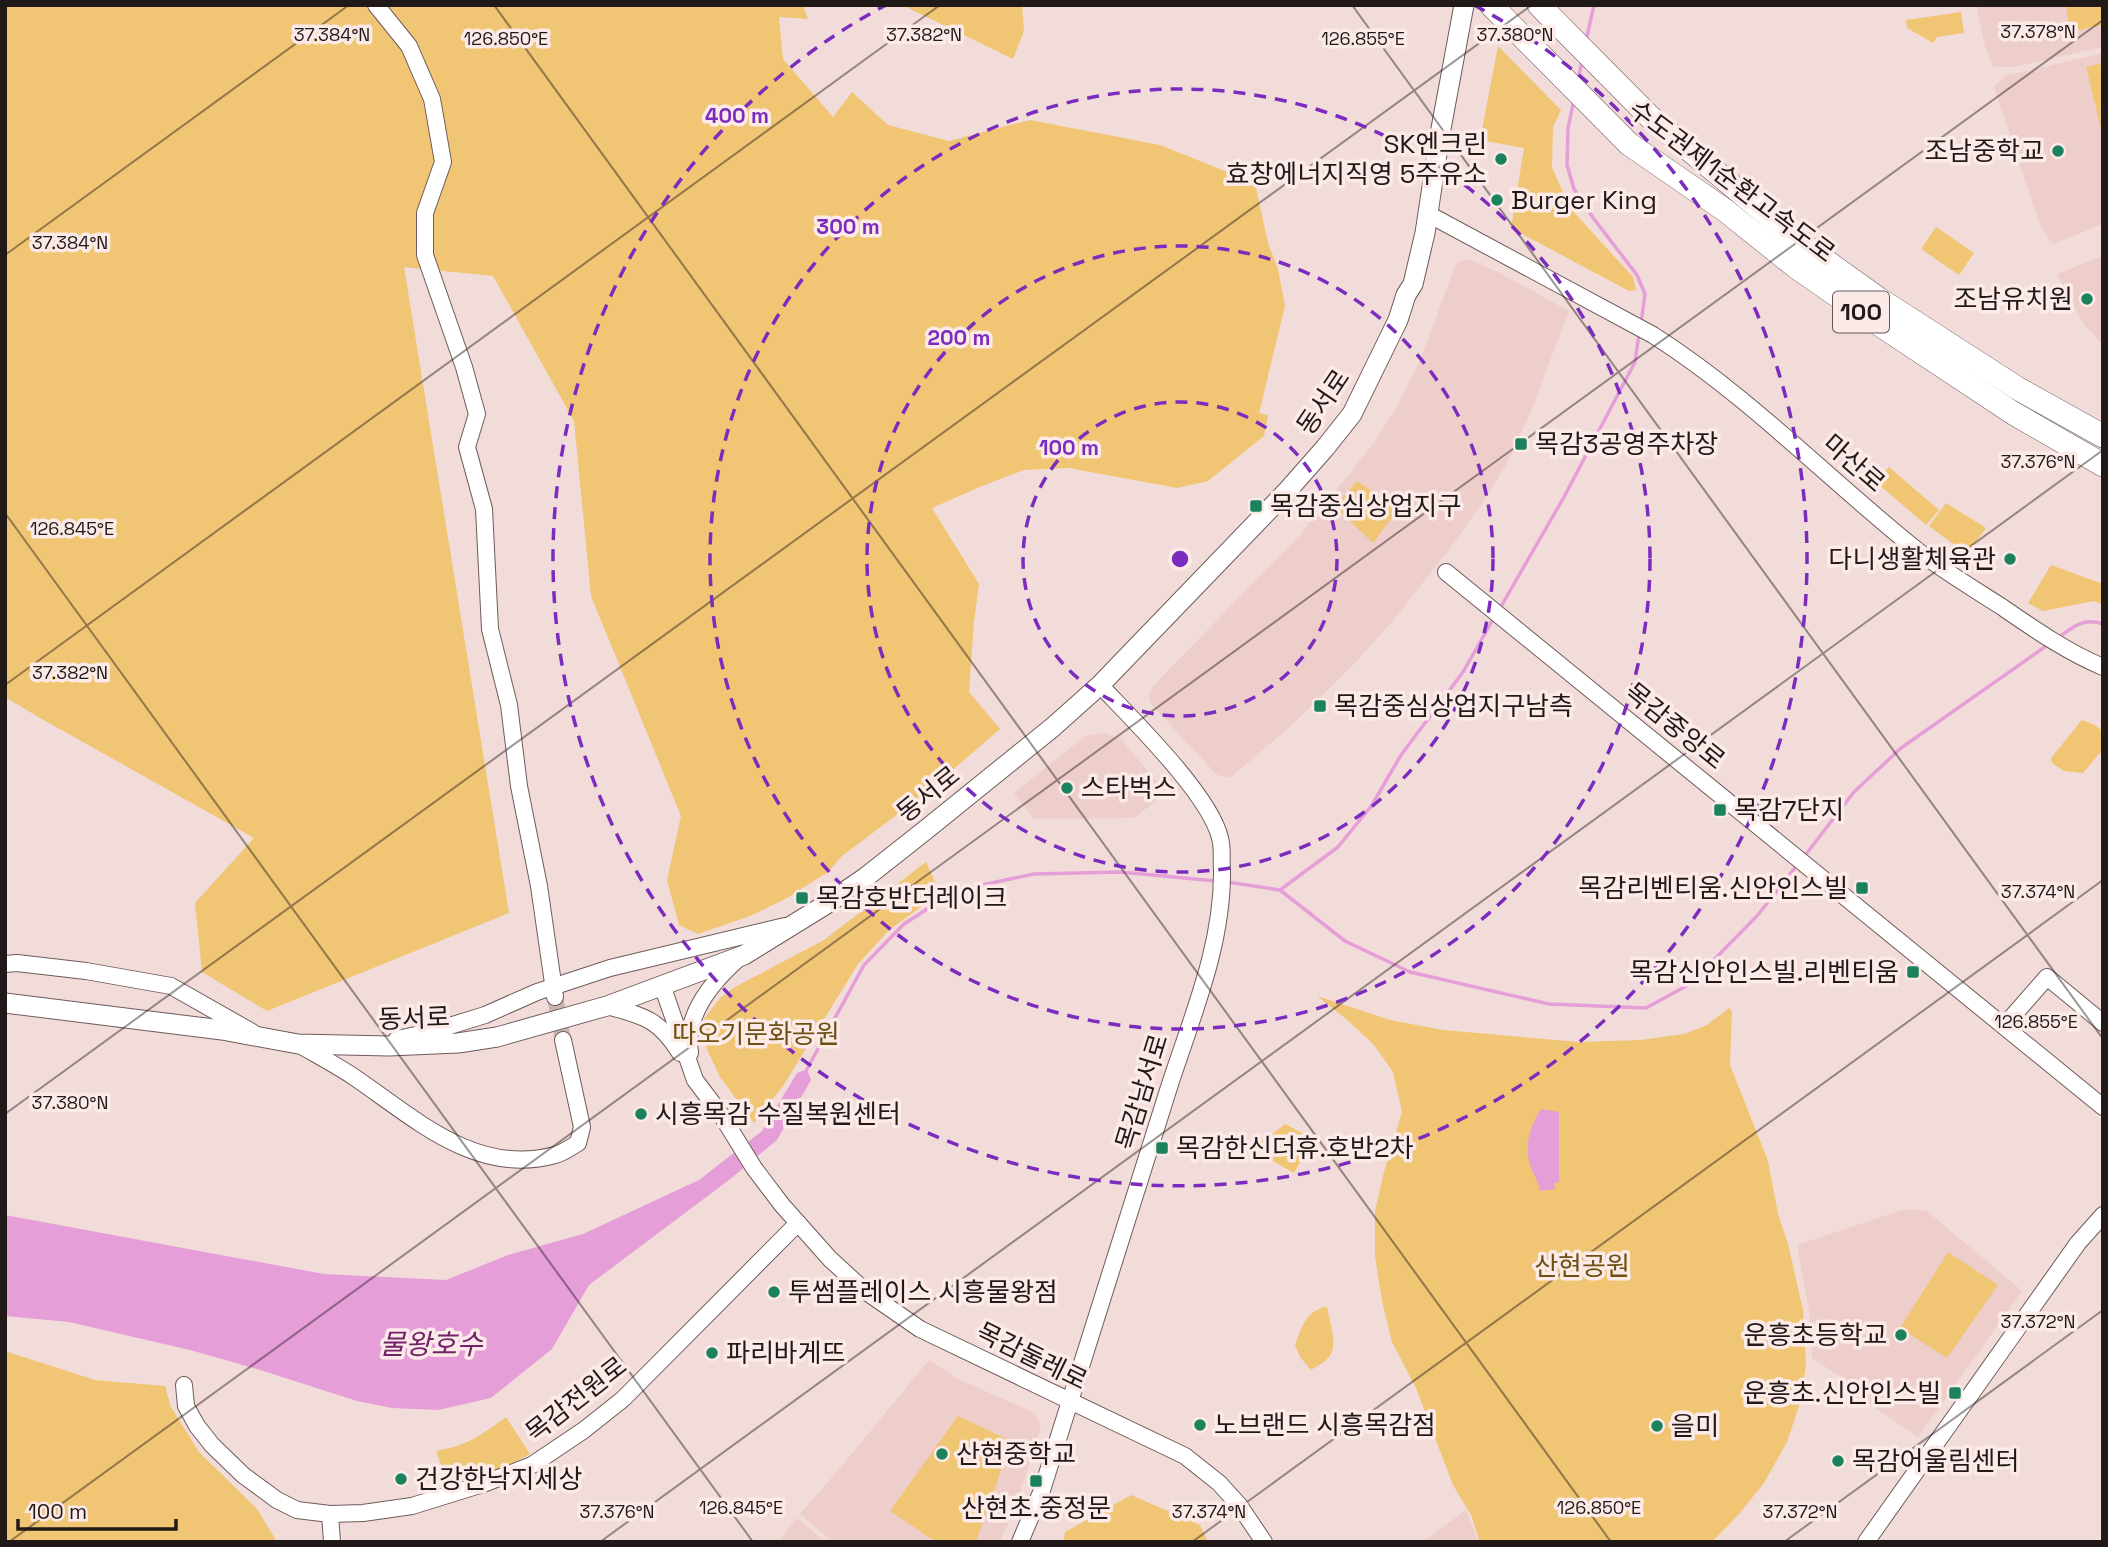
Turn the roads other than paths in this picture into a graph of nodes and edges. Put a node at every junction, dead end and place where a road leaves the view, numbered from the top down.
1 (376, 5) edge
2 (1464, 5) edge
3 (1491, 5) edge
4 (1539, 5) edge
5 (1428, 214) junction
6 (2103, 436) edge
7 (2103, 465) edge
8 (1452, 577) dead end
9 (2103, 667) edge
10 (1100, 685) junction
11 (794, 924) junction
12 (744, 955) junction
13 (5, 964) edge
14 (662, 985) junction
15 (555, 992) junction
16 (5, 1003) edge
17 (607, 1006) junction
18 (2103, 1023) edge
19 (2004, 1026) junction
20 (264, 1039) junction
21 (563, 1040) tunnel mouth
22 (298, 1044) junction
23 (368, 1046) junction
24 (695, 1080) junction
25 (2103, 1107) edge
26 (2103, 1215) edge
27 (798, 1223) junction
28 (184, 1385) dead end
29 (1070, 1402) junction
30 (330, 1514) junction
31 (332, 1542) edge
32 (1020, 1542) edge
33 (1264, 1542) edge
34 (1866, 1542) edge

1 - 15 street
2 - 5 main road, 동서로
3 - 7 highway, 수도권제1순환고속도로 / 100
4 - 6 highway, 수도권제1순환고속도로 / 100
5 - 9 street, 마산로
5 - 10 main road, 동서로
8 - 19 street, 목감중앙로
10 - 11 main road, 동서로
10 - 29 street, 목감남서로
11 - 12 main road, 동서로
11 - 15 street
12 - 14 main road, 동서로
12 - 24 street
13 - 20 street
14 - 17 main road, 동서로
14 - 24 street
15 - 23 street
16 - 20 main road, 동서로
17 - 23 main road, 동서로
17 - 24 street
18 - 19 street
19 - 25 street
20 - 22 main road, 동서로
21 - 22 street
22 - 23 main road, 동서로
24 - 27 street, 목감둘레로
26 - 34 street
27 - 29 street, 목감둘레로
27 - 30 street, 목감전원로
28 - 30 street, 목감전원로
29 - 32 street, 목감남서로
29 - 33 street, 목감둘레로
30 - 31 street

